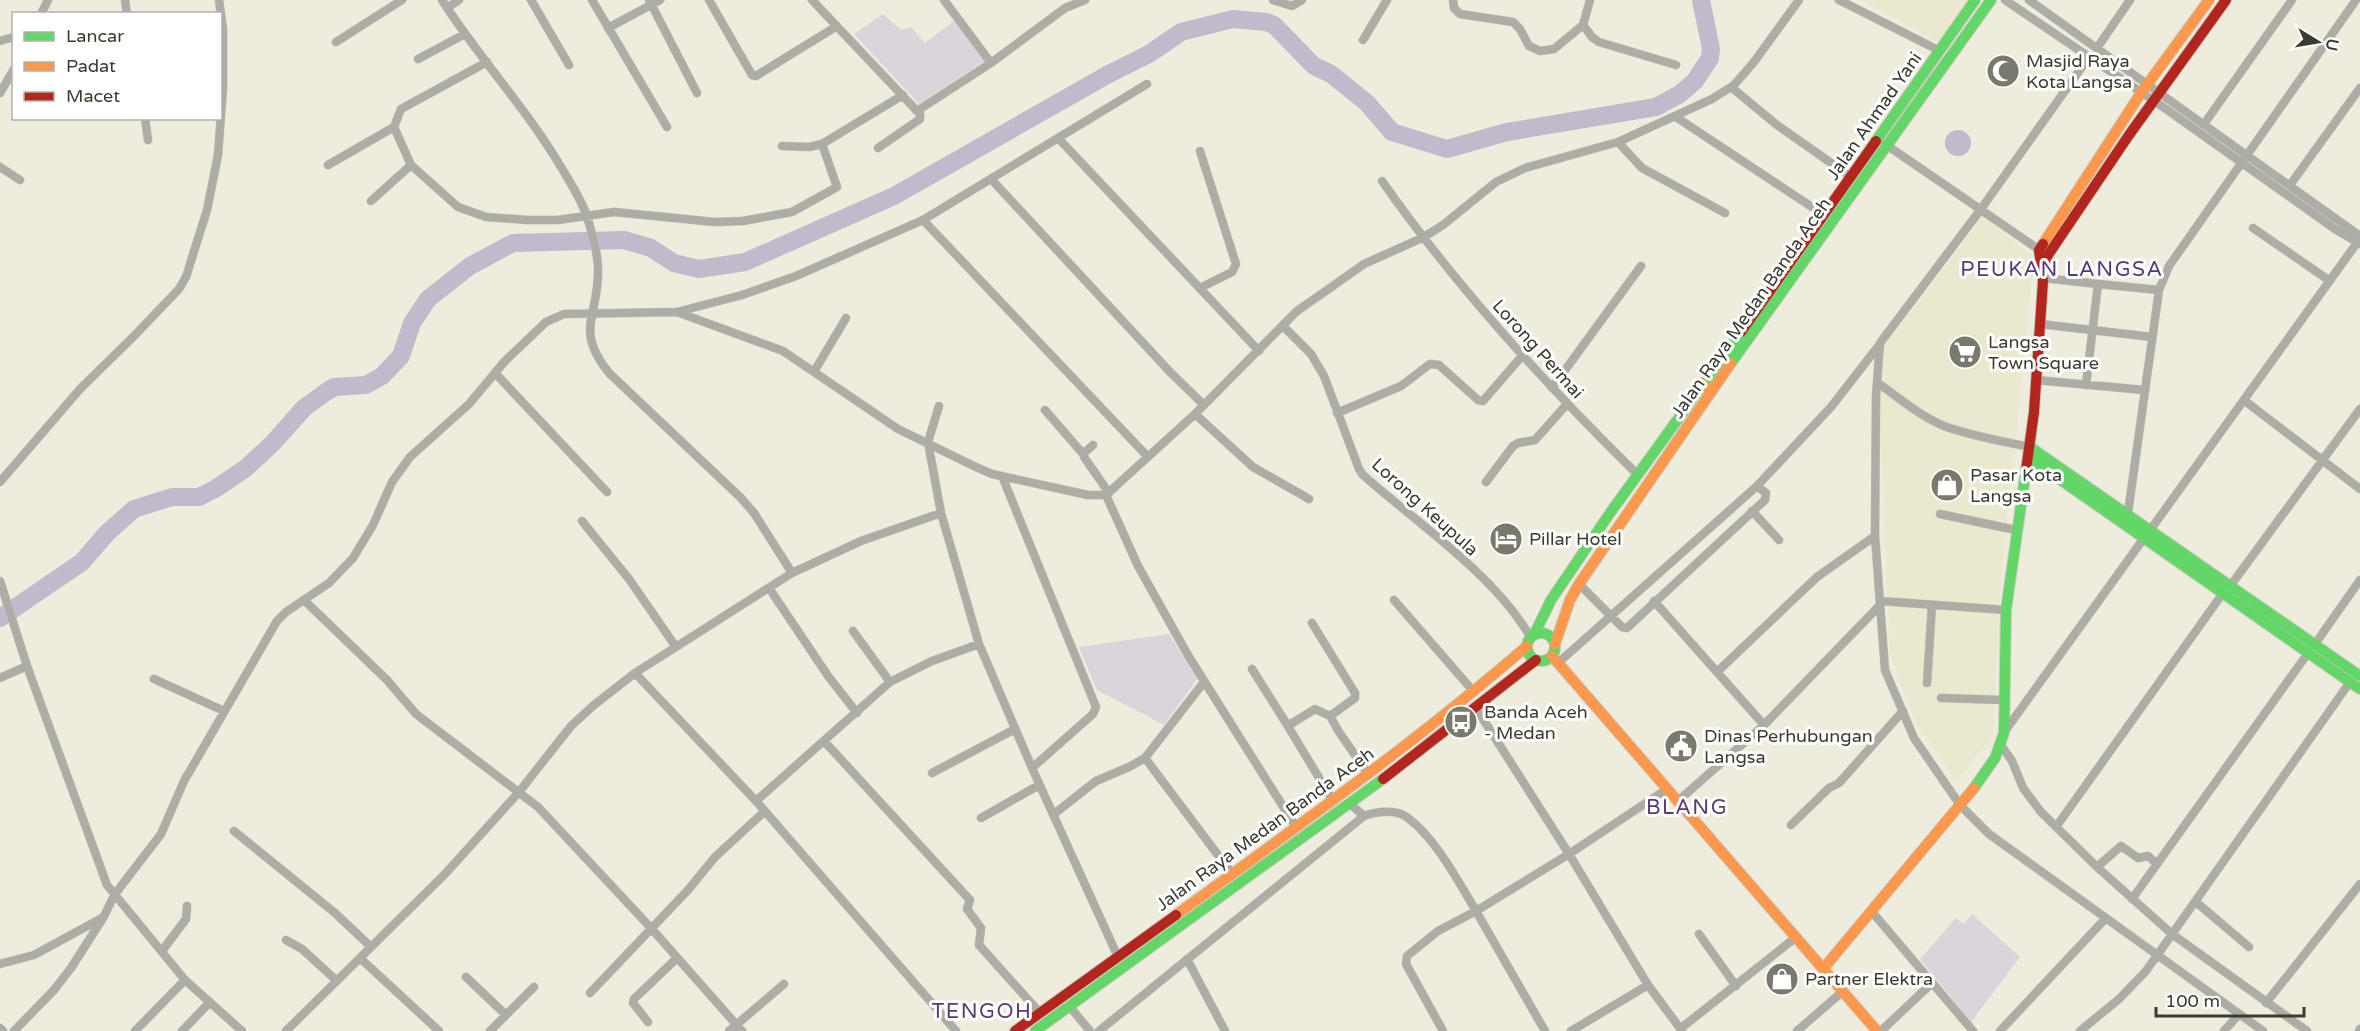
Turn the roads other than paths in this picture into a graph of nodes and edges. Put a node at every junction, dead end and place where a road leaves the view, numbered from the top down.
1 (402, 0) edge
2 (442, 0) edge
3 (459, 0) edge
4 (531, 0) edge
5 (592, 0) edge
6 (660, 0) edge
7 (709, 0) edge
8 (812, 0) edge
9 (944, 0) edge
10 (1085, 0) edge
11 (1273, 0) edge
12 (1302, 0) edge
13 (1387, 0) edge
14 (1453, 0) edge
15 (1590, 0) edge
16 (1799, 0) edge
17 (1839, 0) edge
18 (1975, 0) edge
19 (1991, 0) edge
20 (2005, 0) edge
21 (2030, 0) edge
22 (2130, 0) edge
23 (2209, 0) edge
24 (2226, 0) edge
25 (2292, 0) edge
26 (2356, 0) edge
27 (650, 3) edge
28 (447, 8) junction
29 (222, 22) edge
30 (1583, 25) junction
31 (837, 26) junction
32 (608, 28) junction
33 (465, 34) junction
34 (1363, 40) dead end
35 (336, 42) dead end
36 (2097, 48) junction
37 (1940, 51) junction
38 (2089, 57) junction
39 (417, 59) dead end
40 (487, 62) junction
41 (991, 63) junction
42 (569, 65) dead end
43 (1676, 65) dead end
44 (12, 74) edge
45 (2148, 83) junction
46 (1147, 84) dead end
47 (1731, 87) junction
48 (2360, 88) edge
49 (0, 93) edge
50 (697, 93) dead end
51 (2141, 93) junction
52 (903, 95) junction
53 (2157, 96) junction
54 (222, 110) edge
55 (917, 111) junction
56 (1676, 117) junction
57 (145, 120) edge
58 (221, 120) edge
59 (2204, 124) junction
60 (394, 127) junction
61 (667, 127) dead end
62 (1058, 138) junction
63 (148, 140) dead end
64 (1618, 142) junction
65 (1882, 142) junction
66 (822, 144) junction
67 (782, 146) dead end
68 (878, 148) dead end
69 (1200, 151) dead end
70 (2246, 154) junction
71 (2241, 161) junction
72 (328, 165) dead end
73 (411, 165) junction
74 (0, 167) edge
75 (2087, 175) junction
76 (1851, 177) junction
77 (991, 179) junction
78 (20, 180) dead end
79 (1382, 181) dead end
80 (2097, 182) junction
81 (2290, 185) junction
82 (371, 201) dead end
83 (1980, 209) junction
84 (1725, 213) dead end
85 (1824, 215) junction
86 (588, 219) junction
87 (923, 220) junction
88 (2253, 228) dead end
89 (1422, 238) junction
90 (2359, 240) edge
91 (2043, 252) junction
92 (1641, 266) dead end
93 (2043, 276) junction
94 (2330, 281) junction
95 (2098, 284) junction
96 (1200, 288) junction
97 (2159, 290) junction
98 (592, 312) junction
99 (677, 312) junction
100 (846, 318) dead end
101 (2040, 324) junction
102 (1283, 326) junction
103 (2092, 330) junction
104 (2152, 337) junction
105 (1880, 343) junction
106 (1259, 351) junction
107 (1522, 356) junction
108 (814, 370) junction
109 (495, 373) junction
110 (2036, 380) junction
111 (1878, 383) junction
112 (2086, 385) junction
113 (1552, 388) junction
114 (1707, 388) junction
115 (2144, 390) junction
116 (2245, 401) junction
117 (1567, 404) junction
118 (1204, 405) junction
119 (939, 406) dead end
120 (2360, 409) edge
121 (1045, 410) dead end
122 (1337, 413) junction
123 (1195, 414) junction
124 (928, 442) junction
125 (1093, 445) dead end
126 (2029, 452) junction
127 (1083, 455) junction
128 (1148, 457) junction
129 (2322, 459) junction
130 (1638, 475) junction
131 (1002, 476) junction
132 (1, 478) edge
133 (1486, 482) dead end
134 (1757, 486) junction
135 (2360, 489) edge
136 (607, 492) dead end
137 (1107, 494) junction
138 (1309, 499) dead end
139 (1752, 511) junction
140 (941, 513) junction
141 (2128, 513) junction
142 (1940, 514) dead end
143 (582, 521) dead end
144 (2016, 530) junction
145 (2147, 533) junction
146 (1875, 536) junction
147 (1779, 540) dead end
148 (792, 573) junction
149 (2360, 580) edge
150 (0, 581) edge
151 (1579, 584) junction
152 (769, 588) junction
153 (2227, 589) junction
154 (1394, 600) dead end
155 (305, 601) junction
156 (1654, 601) junction
157 (1880, 603) junction
158 (1932, 605) junction
159 (2006, 610) junction
160 (2268, 610) junction
161 (1610, 616) junction
162 (2260, 620) junction
163 (1312, 623) dead end
164 (853, 631) dead end
165 (1531, 639) junction
166 (979, 644) junction
167 (1555, 644) junction
168 (676, 647) junction
169 (2311, 648) junction
170 (1555, 659) junction
171 (1536, 660) junction
172 (26, 663) junction
173 (1252, 669) dead end
174 (1717, 672) junction
175 (635, 673) junction
176 (2357, 677) edge
177 (0, 678) edge
178 (154, 679) dead end
179 (891, 682) junction
180 (1204, 682) junction
181 (1927, 683) dead end
182 (2360, 689) edge
183 (1474, 692) junction
184 (1941, 698) dead end
185 (2004, 700) junction
186 (1476, 708) junction
187 (224, 711) junction
188 (1903, 711) junction
189 (857, 713) junction
190 (1330, 716) junction
191 (1286, 723) junction
192 (1764, 725) junction
193 (1015, 729) junction
194 (2004, 733) junction
195 (824, 741) junction
196 (2001, 745) junction
197 (1144, 758) junction
198 (1032, 768) junction
199 (932, 773) dead end
200 (1369, 775) junction
201 (1040, 785) junction
202 (1668, 789) junction
203 (519, 792) junction
204 (1344, 794) junction
205 (756, 801) junction
206 (1333, 801) junction
207 (1678, 801) junction
208 (1350, 804) junction
209 (1960, 805) junction
210 (765, 811) junction
211 (1054, 814) junction
212 (1364, 816) junction
213 (981, 818) dead end
214 (1791, 825) dead end
215 (2056, 826) junction
216 (1296, 827) junction
217 (234, 831) dead end
218 (1569, 854) junction
219 (2157, 864) junction
220 (2097, 867) junction
221 (1233, 875) junction
222 (2360, 884) edge
223 (115, 894) junction
224 (2132, 899) junction
225 (2196, 902) junction
226 (187, 906) dead end
227 (1476, 911) junction
228 (1873, 913) junction
229 (103, 918) junction
230 (2105, 919) junction
231 (651, 928) junction
232 (1699, 934) dead end
233 (2172, 934) junction
234 (1795, 938) junction
235 (286, 940) dead end
236 (370, 946) junction
237 (2249, 947) dead end
238 (162, 951) junction
239 (2157, 956) junction
240 (1118, 957) junction
241 (360, 958) junction
242 (676, 958) junction
243 (1186, 959) junction
244 (0, 964) edge
245 (1822, 969) junction
246 (466, 977) dead end
247 (185, 980) junction
248 (337, 981) junction
249 (1932, 983) junction
250 (784, 984) dead end
251 (1648, 986) junction
252 (1736, 986) junction
253 (534, 987) dead end
254 (1842, 992) junction
255 (590, 993) dead end
256 (210, 1002) junction
257 (2266, 1003) junction
258 (1070, 1007) junction
259 (1040, 1013) junction
260 (2239, 1014) junction
261 (506, 1015) junction
262 (648, 1022) dead end
263 (735, 1024) junction
264 (1681, 1030) edge
265 (14, 1031) edge
266 (135, 1031) edge
267 (182, 1031) edge
268 (242, 1031) edge
269 (286, 1031) edge
270 (440, 1031) edge
271 (490, 1031) edge
272 (729, 1031) edge
273 (742, 1031) edge
274 (956, 1031) edge
275 (1015, 1031) edge
276 (1035, 1031) edge
277 (1090, 1031) edge
278 (1099, 1031) edge
279 (1226, 1031) edge
280 (1443, 1031) edge
281 (1545, 1031) edge
282 (1572, 1031) edge
283 (1797, 1031) edge
284 (1879, 1031) edge
285 (1972, 1031) edge
286 (2000, 1031) edge
287 (2080, 1031) edge
288 (2224, 1031) edge
289 (2263, 1031) edge
290 (2307, 1031) edge

1 - 35 street
2 - 28 street
3 - 28 street
4 - 42 street
5 - 32 street
6 - 27 street
7 - 31 street
8 - 31 street
9 - 41 street
10 - 41 street
11 - 12 street
13 - 34 street
14 - 30 street
15 - 30 street
16 - 47 street
17 - 37 street
18 - 37 main road, Jalan Ahmad Yani
19 - 65 main road, Jalan Raya Medan Banda Aceh
20 - 38 street
21 - 36 street
22 - 36 street
23 - 45 main road
24 - 53 main road
25 - 59 street
26 - 70 street
27 - 32 street
27 - 50 street
28 - 33 street
29 - 54 street
30 - 43 street
31 - 52 street
32 - 61 street
33 - 39 street
33 - 40 street
36 - 45 street
37 - 65 main road, Jalan Ahmad Yani
38 - 51 street
38 - 83 street
40 - 60 street
40 - 86 street
41 - 55 street
44 - 49 street
45 - 51 main road
45 - 53 street
46 - 62 street
47 - 56 street
47 - 76 street
48 - 81 street
51 - 53 street
51 - 75 main road
52 - 55 street
52 - 66 street
53 - 59 street
53 - 71 street
53 - 80 main road
55 - 68 street
56 - 64 street
56 - 85 street
57 - 63 street
58 - 132 street
59 - 70 street
60 - 72 street
60 - 73 street
62 - 77 street
62 - 96 street
64 - 84 street
64 - 89 street
65 - 76 main road, Jalan Ahmad Yani
65 - 83 street
65 - 114 main road, Jalan Raya Medan Banda Aceh
66 - 67 street
66 - 86 street
69 - 96 street
70 - 71 street
70 - 81 street
71 - 90 street
71 - 97 street
73 - 82 street
73 - 86 street
74 - 78 street
75 - 80 main road
75 - 91 main road
76 - 85 main road, Jalan Ahmad Yani
77 - 87 street
77 - 118 street
79 - 89 street, Lorong Permai
80 - 91 main road
81 - 90 street
83 - 91 street
83 - 105 street
85 - 114 main road, Jalan Ahmad Yani
86 - 98 street
87 - 99 street
87 - 128 street
88 - 94 street
89 - 102 street
89 - 107 street, Lorong Permai
90 - 94 street
91 - 93 main road
92 - 113 street
93 - 95 street
93 - 101 main road
94 - 116 street
95 - 97 street
95 - 103 street
96 - 106 street
97 - 104 street
98 - 99 street
98 - 109 street
98 - 148 street
99 - 108 street
100 - 108 street
101 - 103 street
101 - 110 main road
102 - 106 street
102 - 122 street, Lorong Keupula
103 - 104 street
103 - 112 street
104 - 115 street
105 - 111 street
105 - 134 street
106 - 118 street
107 - 113 street, Lorong Permai
107 - 122 street
108 - 124 street
109 - 136 street
109 - 155 street
110 - 112 street
110 - 126 main road
111 - 126 street
111 - 146 street
112 - 115 street
113 - 117 street, Lorong Permai
114 - 130 main road, Jalan Ahmad Yani
114 - 151 main road, Jalan Raya Medan Banda Aceh
115 - 141 street
116 - 129 street
116 - 145 street
117 - 130 street, Lorong Permai
117 - 133 street
118 - 123 street
119 - 124 street
120 - 129 street
121 - 127 street
122 - 165 street, Lorong Keupula
123 - 128 street
123 - 138 street
124 - 131 street
124 - 140 street
125 - 127 street
126 - 141 main road
126 - 144 main road
126 - 145 main road
127 - 137 street
128 - 137 street
129 - 135 street
129 - 153 street
130 - 165 main road, Jalan Ahmad Yani
131 - 137 street
131 - 198 street
134 - 139 street
134 - 161 street
137 - 180 street
139 - 147 street
139 - 156 street
140 - 148 street
140 - 166 street
141 - 145 main road
142 - 144 street
143 - 168 street
144 - 159 main road
145 - 153 main road
145 - 194 street
146 - 157 street
146 - 174 street
148 - 152 street
149 - 169 street
150 - 172 street
151 - 161 street
151 - 167 main road, Jalan Raya Medan Banda Aceh
152 - 168 street
152 - 189 street
153 - 160 main road
153 - 162 main road
153 - 215 street
154 - 183 street
155 - 187 street
155 - 203 street
156 - 161 street
156 - 174 street
157 - 158 street
157 - 188 street
157 - 192 street
158 - 159 street
158 - 181 street
159 - 185 main road
160 - 162 main road
160 - 169 main road
161 - 170 street
162 - 169 main road
163 - 190 street
164 - 179 street
165 - 167 main road
165 - 171 main road
165 - 183 main road, Jalan Raya Medan Banda Aceh
166 - 179 street
166 - 193 street
167 - 170 main road
168 - 175 street
169 - 176 main road
169 - 219 street
170 - 171 main road
170 - 202 main road
171 - 186 main road, Jalan Raya Medan Banda Aceh
172 - 177 street
172 - 223 street
173 - 191 street
174 - 192 street
175 - 203 street
175 - 205 street
176 - 182 main road
176 - 225 street
178 - 187 street
179 - 189 street
180 - 197 street
180 - 216 street
183 - 200 main road, Jalan Raya Medan Banda Aceh
184 - 185 street
185 - 194 main road
186 - 208 main road, Jalan Raya Medan Banda Aceh
186 - 218 street
187 - 223 street
188 - 209 street
188 - 214 street
189 - 195 street
190 - 191 street
190 - 200 street
191 - 206 street
192 - 207 street
193 - 198 street
193 - 199 street
194 - 196 main road
195 - 205 street
195 - 259 street
196 - 209 main road
196 - 215 street
197 - 211 street
197 - 221 street
198 - 201 street
200 - 204 main road, Jalan Raya Medan Banda Aceh
201 - 211 street
201 - 213 street
202 - 207 main road
202 - 218 street
203 - 231 street
203 - 236 street
204 - 206 main road, Jalan Raya Medan Banda Aceh
204 - 208 street
205 - 210 street
206 - 216 main road, Jalan Raya Medan Banda Aceh
207 - 234 main road
208 - 212 street
208 - 258 main road, Jalan Raya Medan Banda Aceh
209 - 228 main road
209 - 230 street
210 - 231 street
210 - 274 street
211 - 240 street
212 - 227 street
212 - 243 street
215 - 220 street
216 - 221 main road, Jalan Raya Medan Banda Aceh
217 - 236 street
218 - 227 street
218 - 251 street
219 - 220 street
219 - 224 street
220 - 224 street
221 - 240 main road, Jalan Raya Medan Banda Aceh
222 - 257 street
223 - 229 street
223 - 238 street
224 - 233 street
225 - 233 street
225 - 237 street
226 - 238 street
227 - 280 street
227 - 281 street
228 - 245 main road
228 - 249 street
229 - 244 street
229 - 265 street
230 - 239 street
230 - 286 street
231 - 242 street
231 - 255 street
232 - 252 street
233 - 239 street
233 - 257 street
234 - 245 main road
234 - 252 street
235 - 248 street
236 - 241 street
238 - 247 street
239 - 260 street
239 - 287 street
240 - 259 main road, Jalan Raya Medan Banda Aceh
241 - 248 street
241 - 270 street
242 - 262 street
242 - 263 street
243 - 278 street
243 - 279 street
245 - 254 main road
246 - 261 street
247 - 256 street
247 - 266 street
248 - 269 street
249 - 284 street
249 - 285 street
250 - 263 street
251 - 264 street
251 - 282 street
252 - 264 street
253 - 261 street
254 - 283 street
254 - 284 main road
256 - 267 street
256 - 268 street
257 - 290 street
258 - 276 main road, Jalan Raya Medan Banda Aceh
258 - 277 street
259 - 275 main road, Jalan Raya Medan Banda Aceh
260 - 288 street
260 - 289 street
261 - 271 street
263 - 272 street
263 - 273 street

